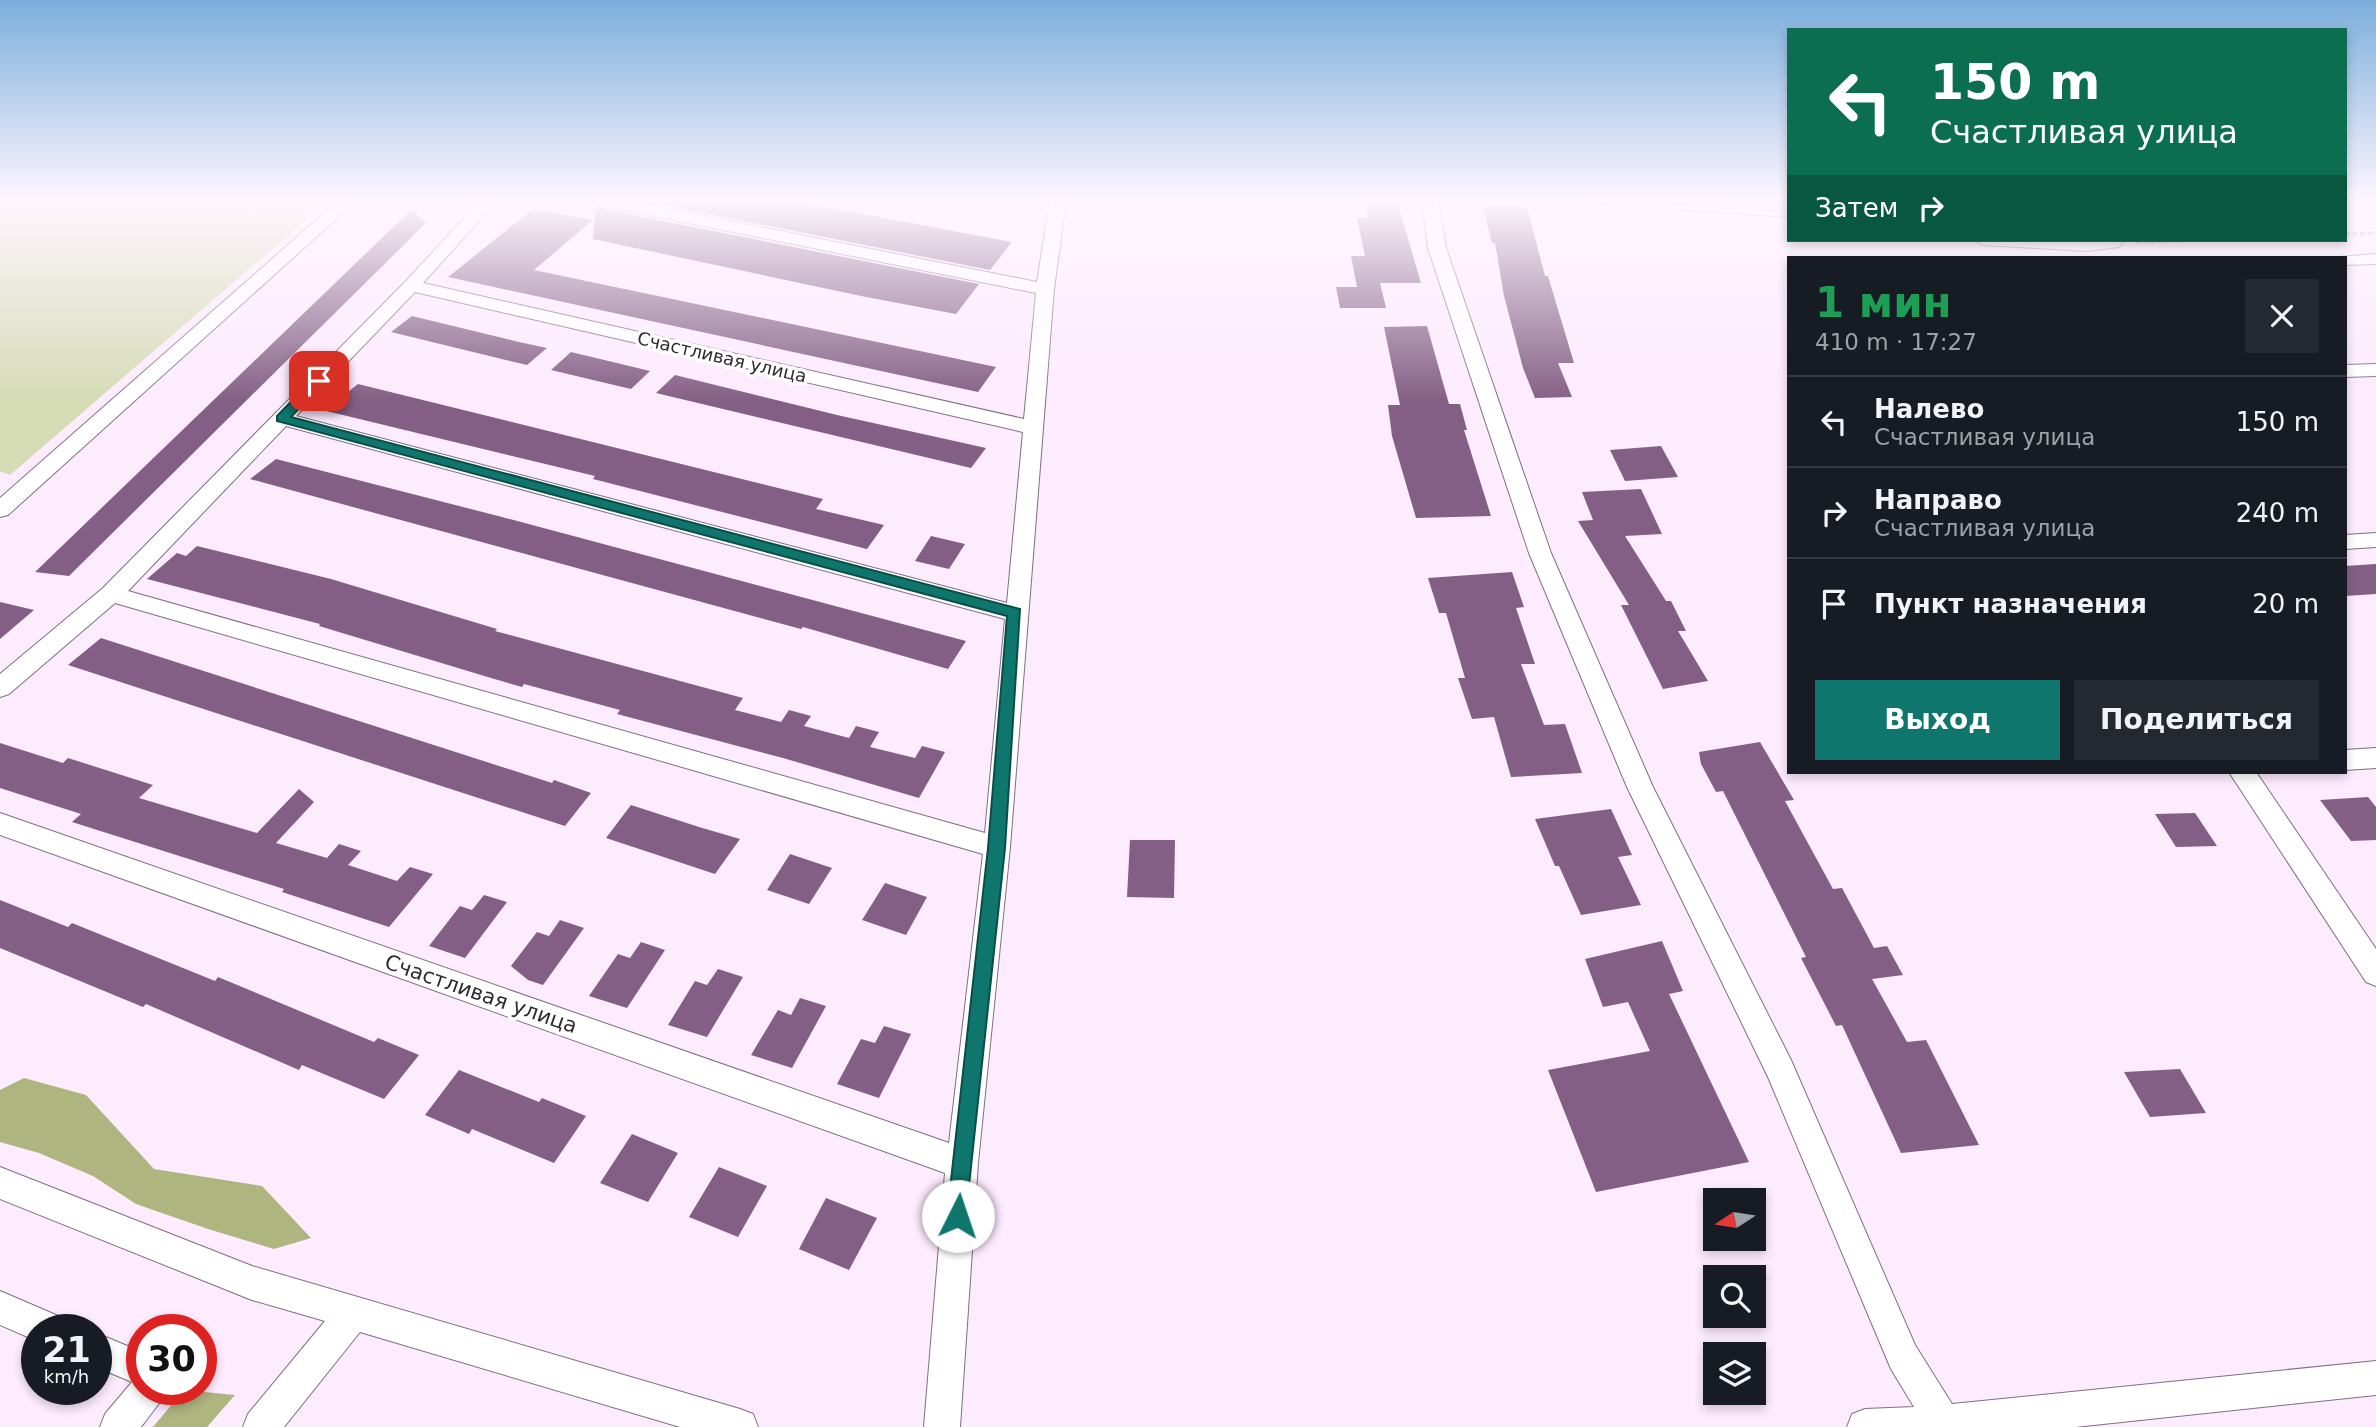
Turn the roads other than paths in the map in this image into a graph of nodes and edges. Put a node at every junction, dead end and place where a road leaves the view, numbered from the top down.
1 (273, 268) edge
2 (428, 268) edge
3 (938, 268) edge
4 (1048, 268) edge
5 (1444, 268) edge
6 (411, 286) junction
7 (1045, 289) junction
8 (2376, 370) edge
9 (2347, 371) edge
10 (282, 419) junction
11 (1034, 428) junction
12 (0, 510) edge
13 (2376, 540) edge
14 (2347, 542) edge
15 (111, 594) junction
16 (1015, 613) junction
17 (0, 688) edge
18 (2376, 758) edge
19 (2347, 760) edge
20 (2243, 774) edge
21 (0, 824) edge
22 (997, 848) junction
23 (2376, 973) edge
24 (962, 1163) junction
25 (0, 1183) edge
26 (0, 1308) edge
27 (354, 1313) junction
28 (21, 1317) edge
29 (2376, 1378) edge
30 (136, 1405) edge
31 (1945, 1425) edge
32 (118, 1427) edge
33 (261, 1427) edge
34 (740, 1427) edge
35 (942, 1427) edge
36 (1865, 1427) edge

1 - 12 street
2 - 6 street
3 - 7 street
4 - 7 street
5 - 31 street
6 - 10 street
6 - 11 street, Счастливая улица
7 - 11 street
8 - 9 street
10 - 15 street
10 - 16 street
11 - 16 street
13 - 14 street
15 - 17 street
15 - 22 street
16 - 22 street
18 - 19 street
20 - 23 street
21 - 24 street, Счастливая улица
22 - 24 street
24 - 35 street
25 - 27 street
26 - 28 street
27 - 33 street
27 - 34 street
29 - 31 street
30 - 32 street
31 - 36 street

